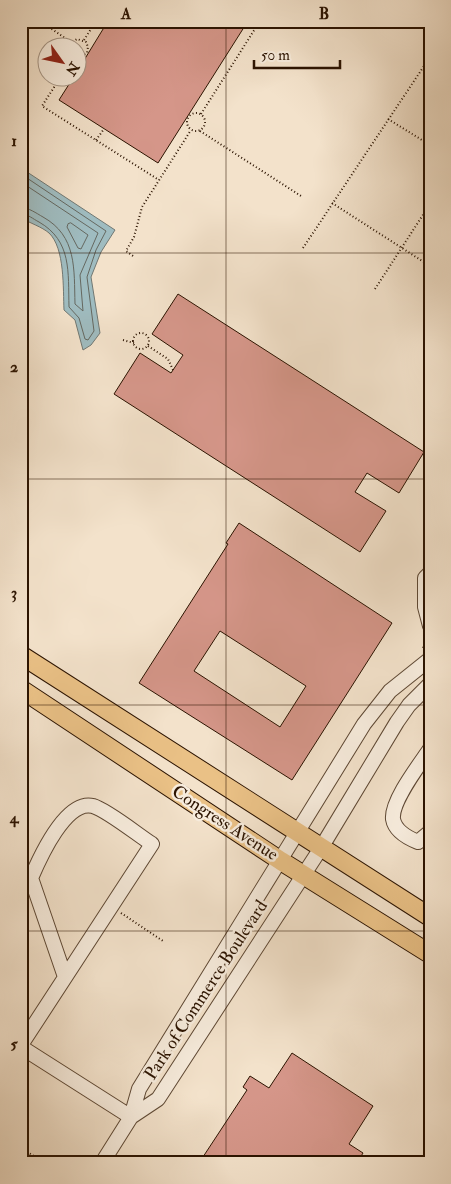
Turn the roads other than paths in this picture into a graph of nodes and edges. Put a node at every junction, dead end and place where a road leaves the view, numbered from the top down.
1 (430, 573) edge
2 (430, 626) edge
3 (21, 655) edge
4 (430, 659) edge
5 (430, 684) edge
6 (21, 689) edge
7 (430, 749) edge
8 (297, 832) junction
9 (430, 832) edge
10 (424, 846) edge
11 (321, 848) junction
12 (281, 860) junction
13 (304, 874) junction
14 (430, 917) edge
15 (430, 954) edge
16 (65, 977) junction
17 (21, 1046) edge
18 (131, 1116) junction
19 (102, 1163) edge

1 - 2 street
3 - 8 main road, Congress Avenue
4 - 8 street, Park of Commerce Boulevard
5 - 11 street, Park of Commerce Boulevard
6 - 12 main road, Congress Avenue
7 - 10 street
8 - 11 main road, Congress Avenue
8 - 12 street, Park of Commerce Boulevard
9 - 10 street
11 - 13 street, Park of Commerce Boulevard
11 - 14 main road, Congress Avenue
12 - 13 main road, Congress Avenue
12 - 18 street, Park of Commerce Boulevard
13 - 15 main road, Congress Avenue
13 - 18 street, Park of Commerce Boulevard
16 - 16 street
16 - 17 street
17 - 18 street
18 - 19 street, Park of Commerce Boulevard

